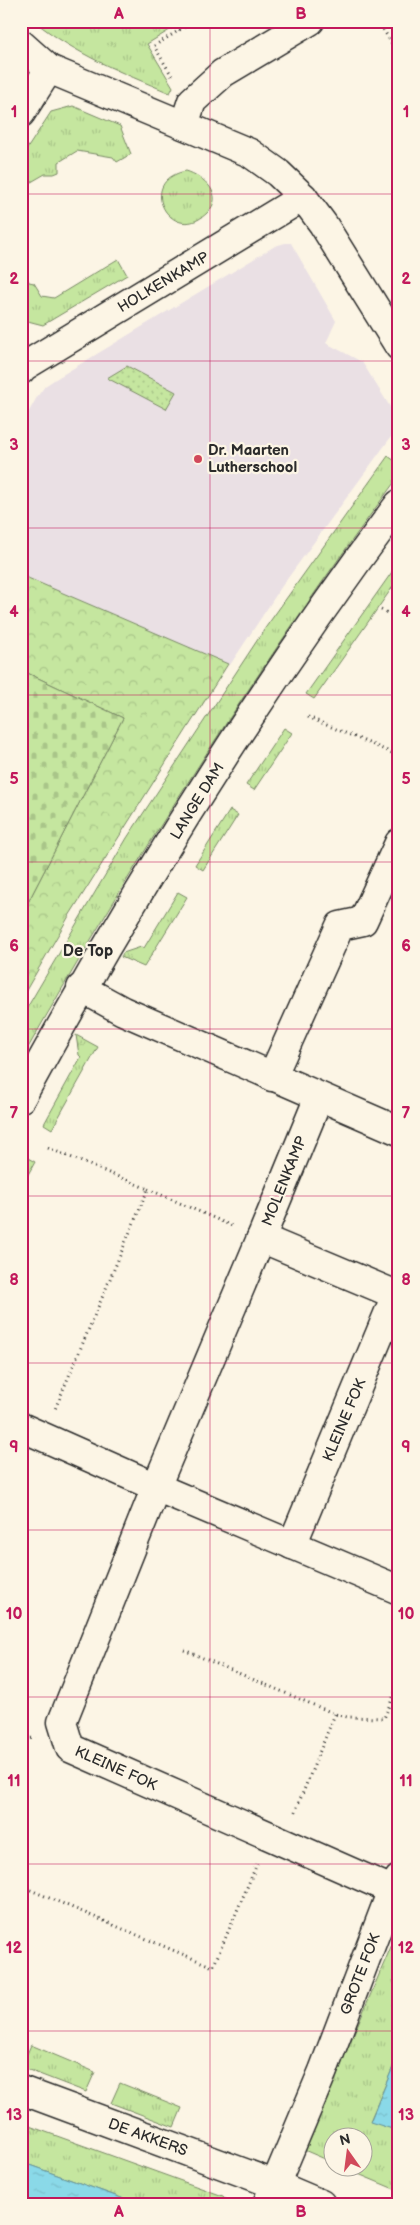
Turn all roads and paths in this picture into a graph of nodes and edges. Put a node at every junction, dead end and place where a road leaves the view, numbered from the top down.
1 (174, 21) edge
2 (194, 21) edge
3 (310, 21) edge
4 (378, 21) edge
5 (180, 30) junction
6 (21, 44) edge
7 (399, 55) edge
8 (49, 69) junction
9 (21, 113) edge
10 (175, 121) junction
11 (303, 197) junction
12 (399, 346) edge
13 (22, 367) edge
14 (396, 513) edge
15 (381, 610) dead end
16 (399, 618) edge
17 (308, 717) dead end
18 (399, 756) edge
19 (399, 843) edge
20 (81, 988) junction
21 (272, 1077) junction
22 (320, 1097) junction
23 (21, 1098) edge
24 (399, 1131) edge
25 (48, 1148) dead end
26 (148, 1189) junction
27 (261, 1238) junction
28 (398, 1295) edge
29 (32, 1431) edge
30 (156, 1487) junction
31 (292, 1545) junction
32 (399, 1590) edge
33 (184, 1650) dead end
34 (399, 1684) edge
35 (336, 1714) junction
36 (276, 1838) junction
37 (395, 1884) edge
38 (21, 1886) edge
39 (21, 2090) edge
40 (270, 2194) edge
41 (321, 2204) edge

1 - 5 path
2 - 5 path
3 - 10 street
4 - 7 path
5 - 10 path
6 - 8 street
8 - 9 street
8 - 10 street
10 - 11 street
11 - 12 street
11 - 13 street, HOLKENKAMP
14 - 20 street, LANGE DAM
15 - 16 path
17 - 18 path
19 - 21 street
20 - 21 street
20 - 23 street, LANGE DAM
21 - 22 street
22 - 24 street
22 - 27 street, MOLENKAMP
25 - 26 path
26 - 27 path
26 - 29 path
27 - 28 street, MOLENKAMP
27 - 30 street, KLEINE FOK
28 - 31 street, KLEINE FOK
29 - 30 street
30 - 31 street
30 - 36 street, KLEINE FOK
31 - 32 street
33 - 35 path
34 - 35 path
35 - 36 path
36 - 37 street, KLEINE FOK
36 - 38 path
37 - 40 street, GROTE FOK
39 - 40 street, DE AKKERS
40 - 41 street, DE AKKERS

